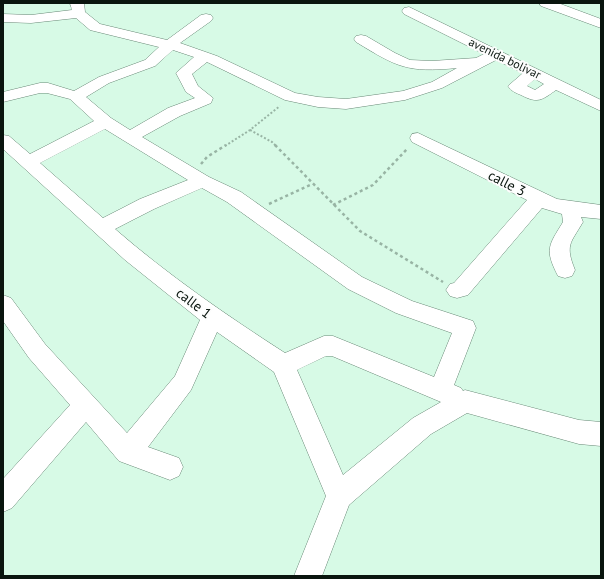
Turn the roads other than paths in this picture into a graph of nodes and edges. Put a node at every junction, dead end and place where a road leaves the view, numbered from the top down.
1 (546, 3) edge
2 (78, 8) edge
3 (3, 11) edge
4 (409, 11) dead end
5 (206, 18) dead end
6 (601, 24) edge
7 (360, 39) dead end
8 (169, 44) junction
9 (495, 54) junction
10 (205, 56) junction
11 (482, 61) junction
12 (534, 72) junction
13 (555, 83) junction
14 (76, 96) junction
15 (3, 97) edge
16 (601, 106) edge
17 (105, 122) junction
18 (130, 136) junction
19 (418, 138) road end
20 (3, 140) edge
21 (29, 162) junction
22 (203, 181) junction
23 (539, 199) junction
24 (570, 209) junction
25 (601, 212) edge
26 (101, 228) junction
27 (566, 270) dead end
28 (457, 290) road end
29 (3, 304) edge
30 (212, 317) junction
31 (283, 365) junction
32 (440, 390) junction
33 (465, 401) junction
34 (86, 404) junction
35 (601, 434) edge
36 (128, 452) junction
37 (170, 467) dead end
38 (339, 496) junction
39 (3, 499) edge
40 (308, 576) edge

1 - 6 street
2 - 3 street
2 - 8 street
4 - 9 street, avenida bolivar
5 - 8 street
7 - 11 street
8 - 10 street
8 - 14 street
9 - 11 street
9 - 12 street, avenida bolivar
10 - 11 street
10 - 18 street
12 - 13 street, avenida bolivar
12 - 13 street
13 - 16 street, avenida bolivar
14 - 15 street
14 - 17 street
17 - 18 street
17 - 21 street
18 - 22 street
19 - 23 street, calle 3
20 - 21 street, calle 1
21 - 26 street, calle 1
22 - 26 street
22 - 32 street
23 - 24 street, calle 3
23 - 28 street
24 - 25 street, calle 3
24 - 27 street
26 - 30 street, calle 1
29 - 34 street
30 - 31 street, calle 1
30 - 36 street
31 - 32 street
31 - 38 street
32 - 33 street
33 - 35 street
33 - 38 street
34 - 36 street
34 - 39 street
36 - 37 street
38 - 40 street

